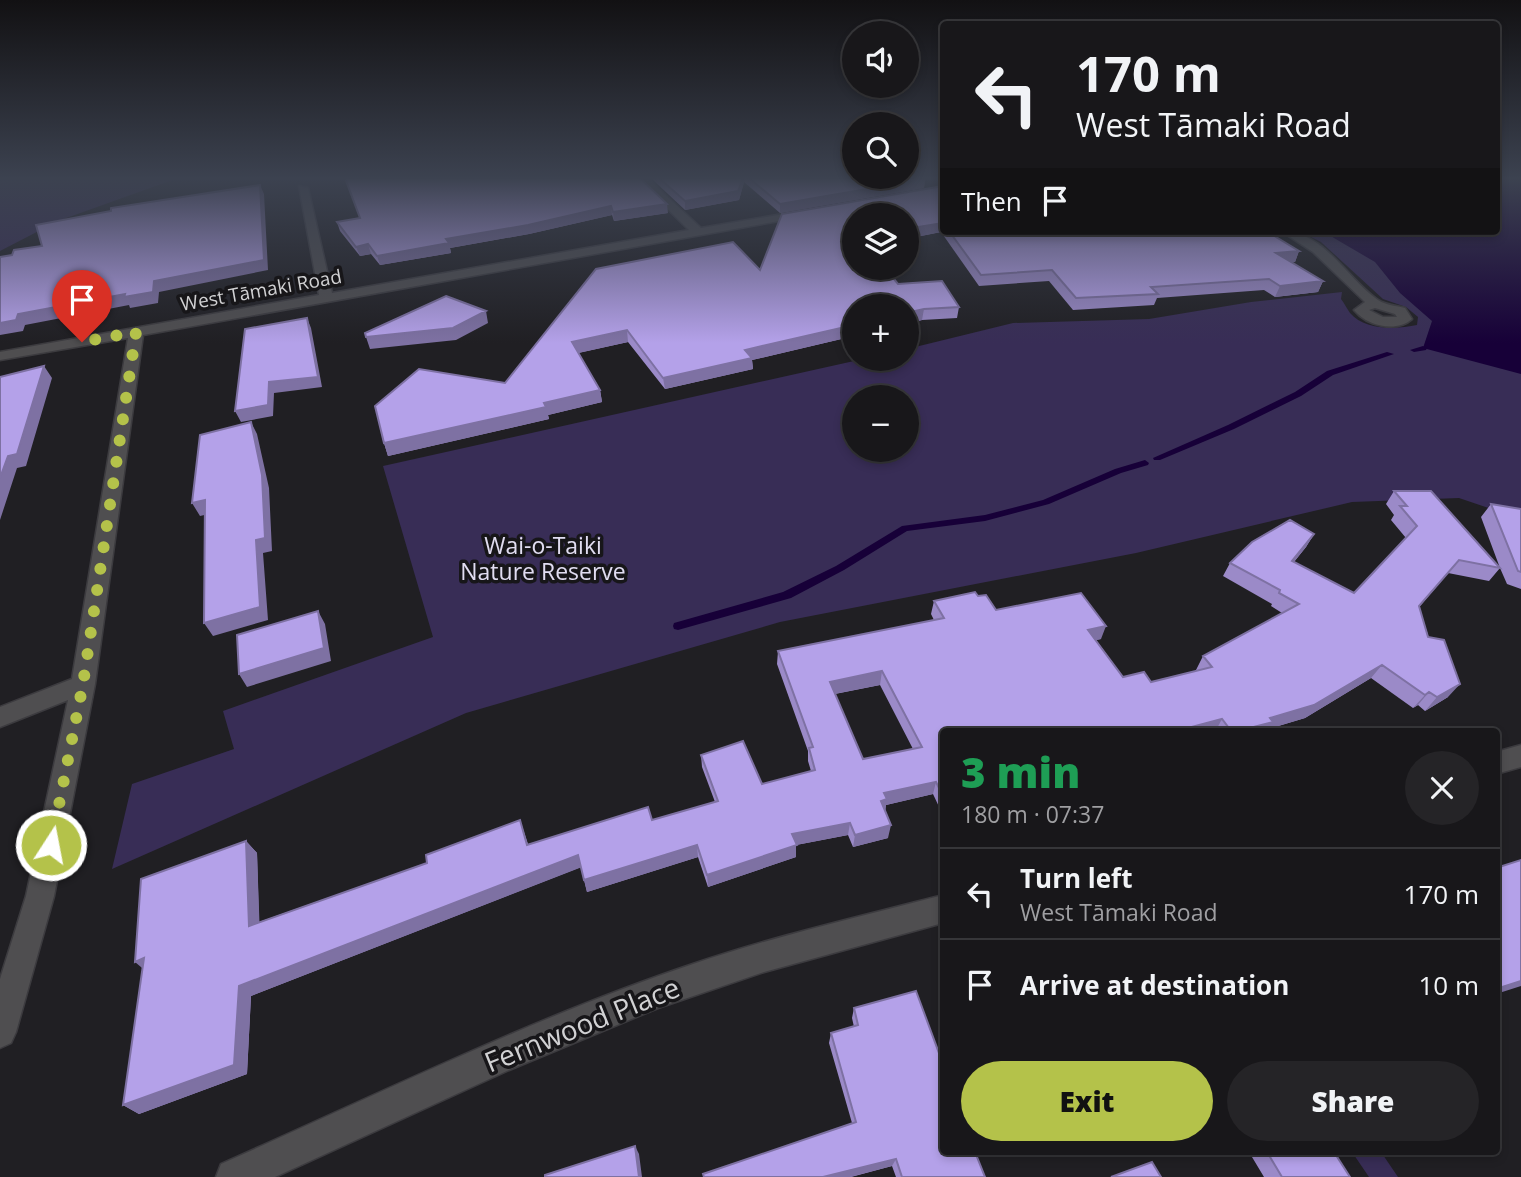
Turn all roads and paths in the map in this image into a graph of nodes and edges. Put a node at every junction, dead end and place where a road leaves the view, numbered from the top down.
1 (312, 233) edge
2 (693, 233) edge
3 (1294, 235) edge
4 (326, 298) junction
5 (1375, 304) dead end
6 (136, 332) junction
7 (0, 356) edge
8 (83, 684) junction
9 (0, 717) edge
10 (1521, 757) edge
11 (1500, 762) edge
12 (940, 910) edge
13 (0, 1032) edge
14 (234, 1177) edge

1 - 4 street
2 - 4 street, West Tāmaki Road
3 - 5 street
4 - 6 street, West Tāmaki Road
6 - 7 street, West Tāmaki Road
6 - 8 street
8 - 9 street
8 - 13 street
10 - 11 street
12 - 14 street, Fernwood Place

